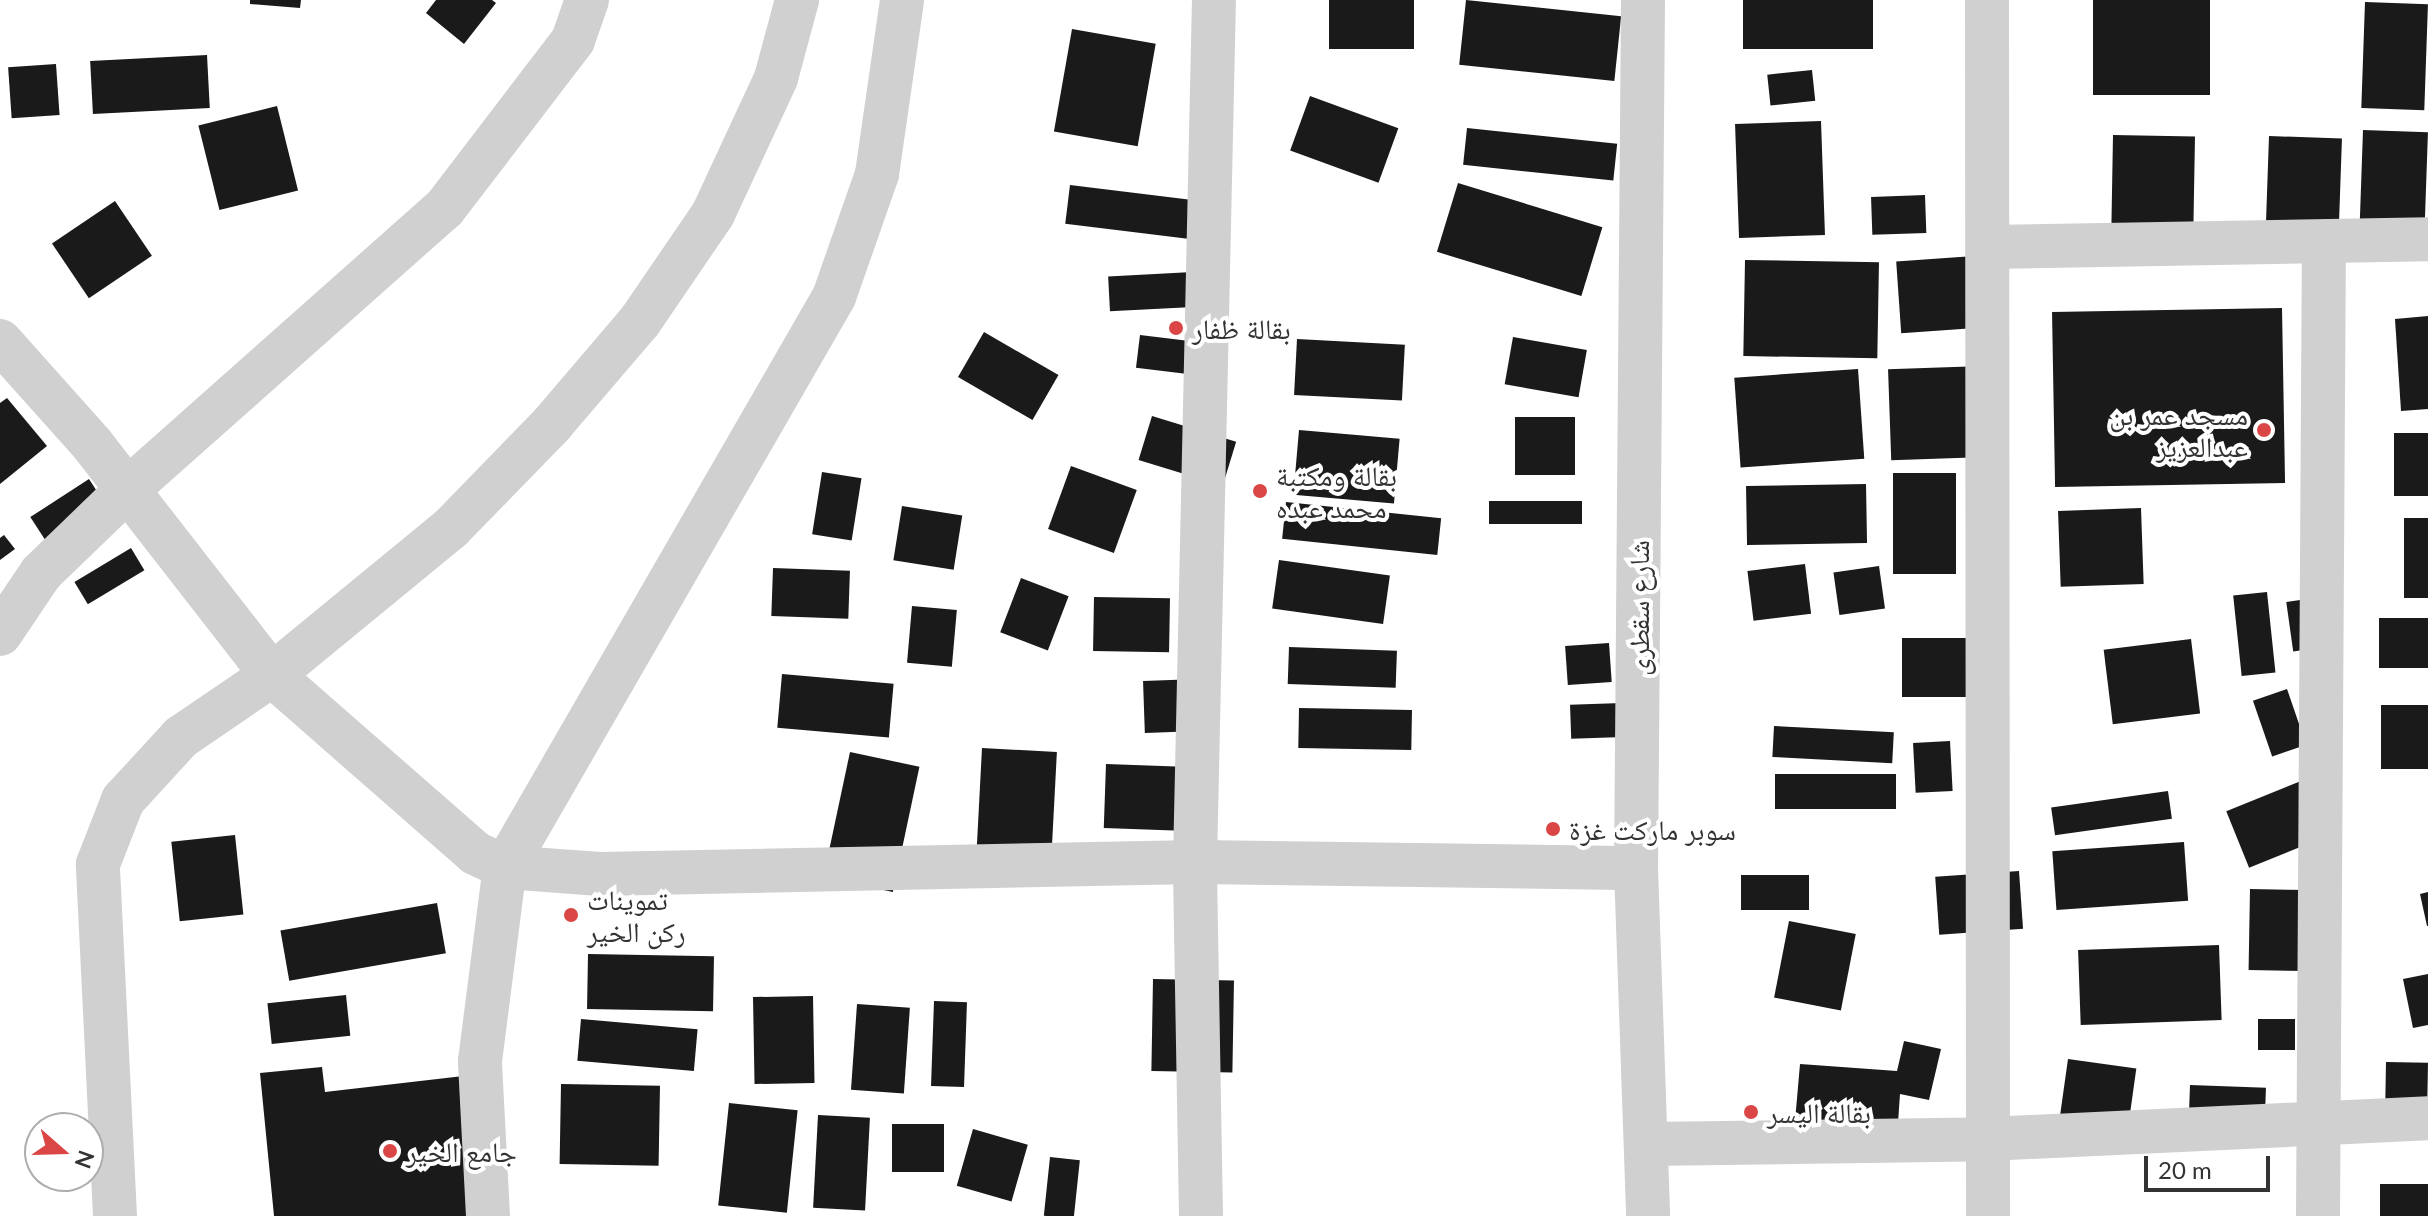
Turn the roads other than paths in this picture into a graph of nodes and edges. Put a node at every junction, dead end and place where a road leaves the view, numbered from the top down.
1 (587, 0) edge
2 (797, 0) edge
3 (902, 0) edge
4 (1214, 0) edge
5 (1643, 0) edge
6 (1987, 0) edge
7 (2428, 239) edge
8 (2324, 243) junction
9 (1988, 247) junction
10 (0, 341) edge
11 (127, 490) junction
12 (0, 634) edge
13 (272, 675) junction
14 (1195, 862) junction
15 (505, 867) junction
16 (1636, 868) junction
17 (2428, 1118) edge
18 (2317, 1124) junction
19 (1988, 1139) junction
20 (1647, 1144) junction
21 (115, 1216) edge
22 (488, 1216) edge
23 (1201, 1216) edge
24 (1648, 1216) edge
25 (1988, 1216) edge
26 (2318, 1216) edge

1 - 11 street
2 - 13 street
3 - 15 street
4 - 14 street
5 - 16 street, شارع سقطرى
6 - 9 street
7 - 8 street
8 - 9 street
8 - 18 street
9 - 19 street
10 - 11 street
11 - 12 street
11 - 13 street
13 - 15 street
13 - 21 street
14 - 15 street
14 - 16 street
14 - 23 street
15 - 22 street
16 - 20 street, شارع سقطرى
17 - 18 street
18 - 19 street
18 - 26 street
19 - 20 street
19 - 25 street
20 - 24 street, شارع سقطرى

